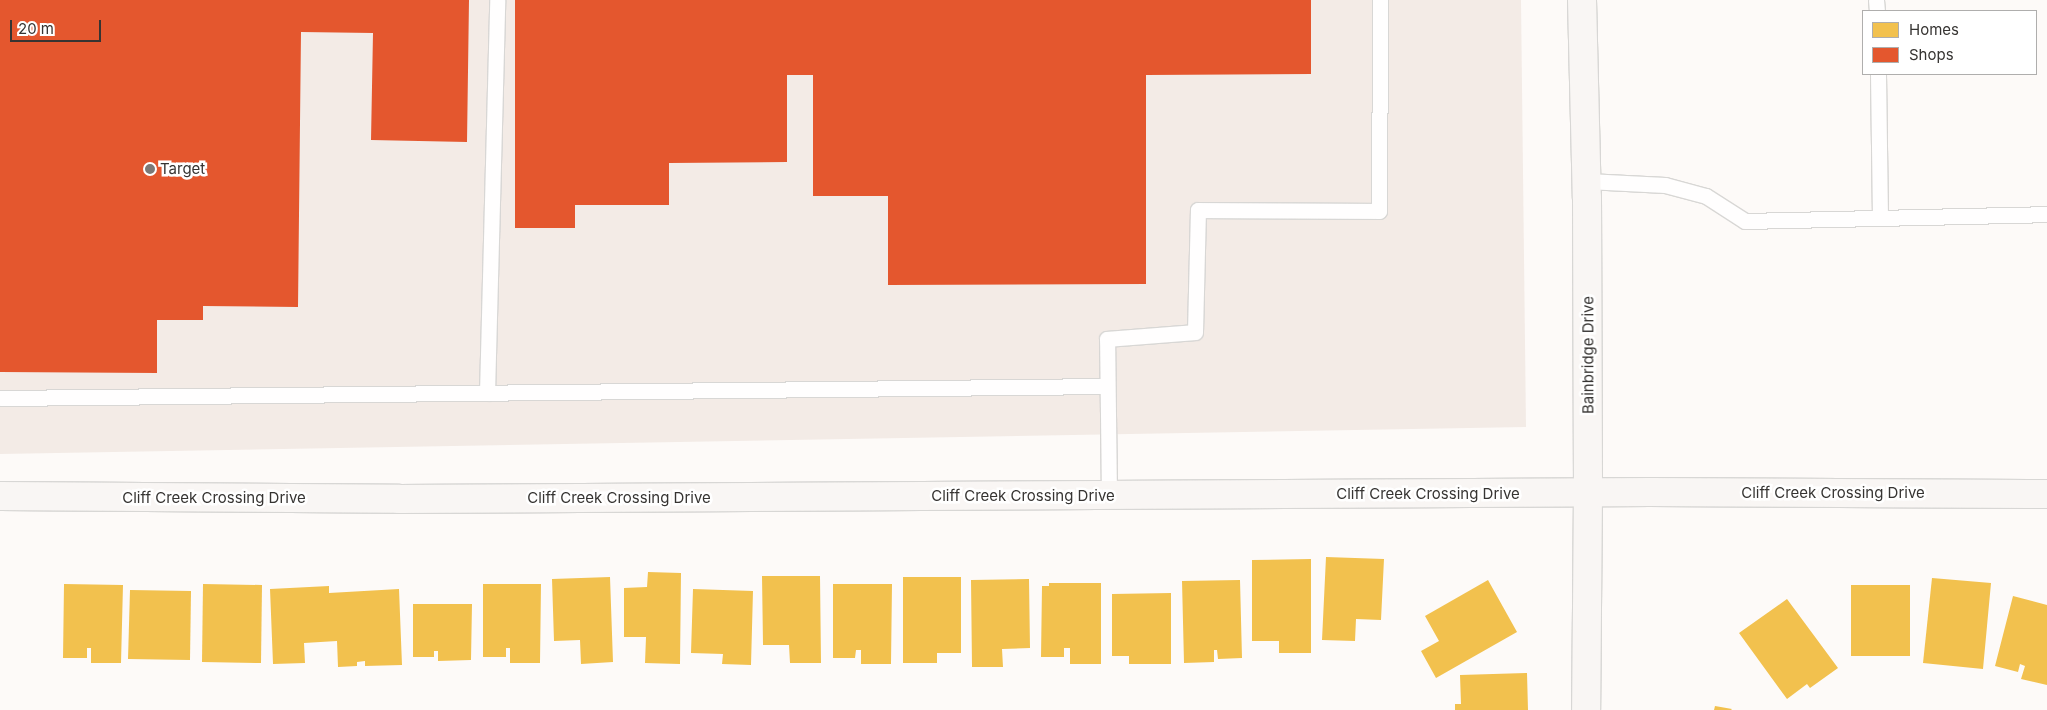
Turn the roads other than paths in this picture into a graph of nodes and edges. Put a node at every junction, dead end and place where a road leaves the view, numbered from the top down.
1 (497, 0) edge
2 (1380, 0) edge
3 (1582, 0) edge
4 (1878, 75) edge
5 (1587, 181) junction
6 (2047, 214) edge
7 (1880, 218) junction
8 (1107, 386) junction
9 (487, 393) junction
10 (0, 398) edge
11 (1588, 493) junction
12 (2047, 494) edge
13 (0, 496) edge
14 (1109, 496) junction
15 (1586, 710) edge

1 - 9 lane
2 - 8 lane
3 - 5 street, Bainbridge Drive
4 - 7 lane
5 - 7 lane
5 - 11 street, Bainbridge Drive
6 - 7 lane
8 - 9 lane
8 - 14 lane
9 - 10 lane
11 - 12 street, Cliff Creek Crossing Drive
11 - 14 street, Cliff Creek Crossing Drive
11 - 15 street, Bainbridge Drive
13 - 14 street, Cliff Creek Crossing Drive

